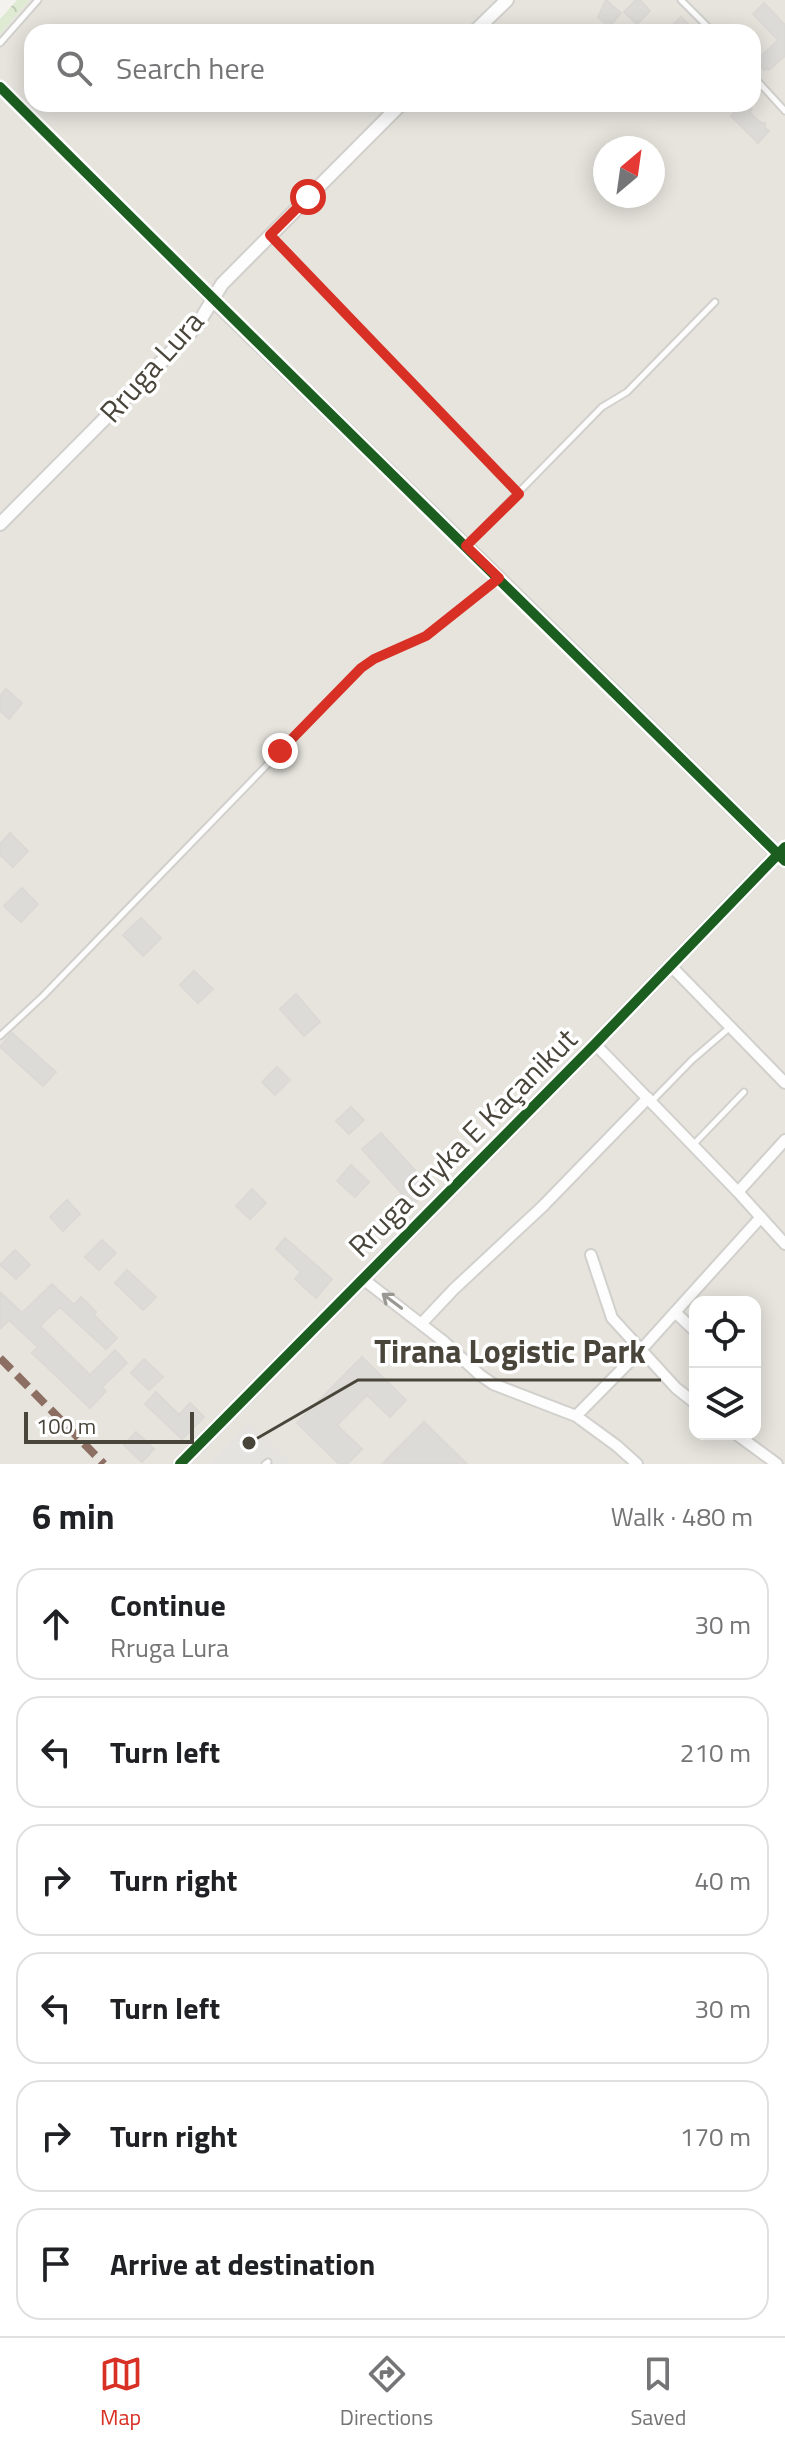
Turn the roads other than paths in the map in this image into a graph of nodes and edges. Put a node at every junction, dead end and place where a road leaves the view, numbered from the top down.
1 (38, 0) edge
2 (507, 0) edge
3 (681, 0) edge
4 (482, 24) edge
5 (705, 24) edge
6 (0, 43) edge
7 (761, 85) edge
8 (0, 87) edge
9 (24, 111) edge
10 (785, 111) edge
11 (25, 112) edge
12 (393, 112) edge
13 (270, 235) junction
14 (211, 298) junction
15 (715, 302) dead end
16 (519, 494) junction
17 (0, 524) edge
18 (466, 546) junction
19 (499, 578) junction
20 (783, 854) edge
21 (670, 965) junction
22 (730, 1027) junction
23 (0, 1036) edge
24 (595, 1044) junction
25 (785, 1083) edge
26 (744, 1092) dead end
27 (650, 1100) junction
28 (785, 1140) edge
29 (693, 1145) junction
30 (738, 1192) junction
31 (761, 1217) junction
32 (785, 1244) edge
33 (591, 1255) dead end
34 (363, 1279) junction
35 (675, 1312) junction
36 (421, 1324) junction
37 (689, 1325) edge
38 (640, 1351) junction
39 (689, 1398) edge
40 (576, 1416) junction
41 (744, 1440) edge
42 (180, 1464) edge
43 (637, 1464) edge
44 (777, 1464) edge

1 - 6 lane
2 - 4 street
3 - 5 lane
7 - 10 lane
8 - 9 street
11 - 14 street
12 - 13 street, Rruga Lura
13 - 14 street, Rruga Lura
13 - 16 lane
14 - 17 street, Rruga Lura
14 - 18 street
15 - 16 lane
16 - 18 lane
18 - 19 street
19 - 20 street
19 - 23 lane
20 - 21 street, Rruga Gryka E Kaçanikut
21 - 22 street
21 - 24 street, Rruga Gryka E Kaçanikut
22 - 25 street
22 - 27 lane
24 - 27 street
24 - 34 street, Rruga Gryka E Kaçanikut
26 - 29 lane
27 - 29 street
27 - 36 street
28 - 30 street
29 - 30 street
30 - 31 street
31 - 32 street
31 - 35 street
33 - 38 street
36 -> 34 street
34 - 42 street, Rruga Gryka E Kaçanikut
35 - 37 street
35 - 38 street
36 - 40 street
38 - 39 street
38 - 40 street
40 - 43 street
41 - 44 street

